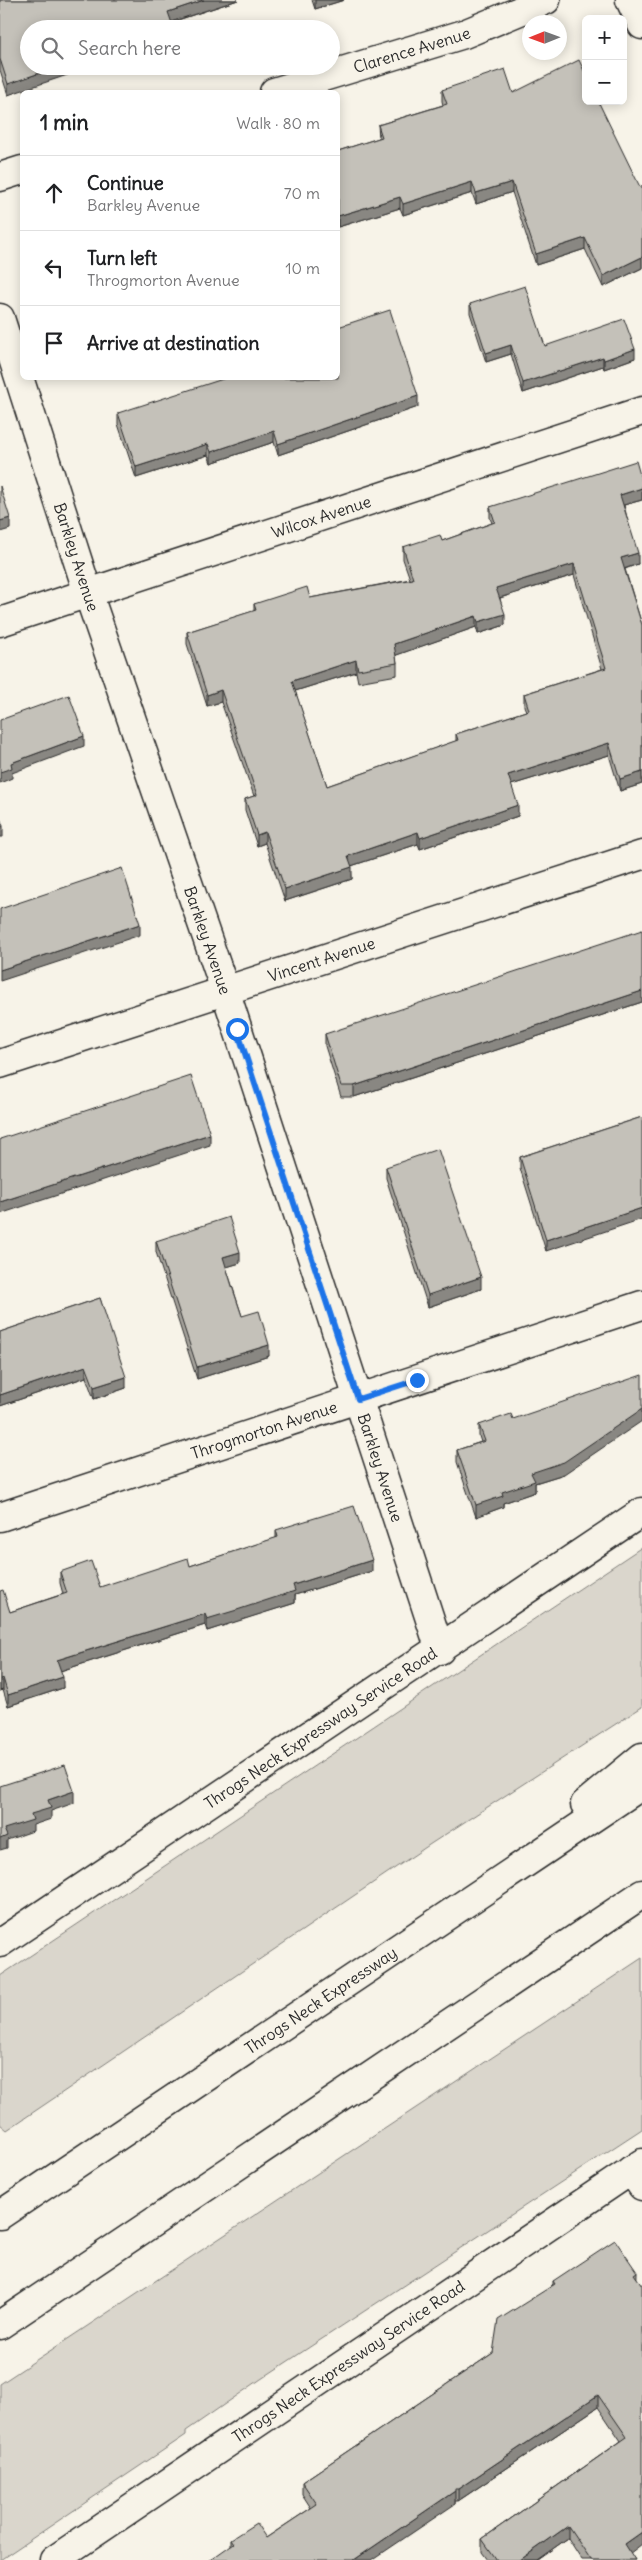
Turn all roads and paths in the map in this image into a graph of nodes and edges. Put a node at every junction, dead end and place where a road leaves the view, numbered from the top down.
1 (546, 0) edge
2 (630, 0) edge
3 (642, 25) edge
4 (340, 72) edge
5 (330, 75) edge
6 (281, 90) edge
7 (20, 171) edge
8 (0, 177) edge
9 (0, 318) edge
10 (642, 411) edge
11 (88, 593) junction
12 (0, 622) edge
13 (642, 855) edge
14 (225, 990) junction
15 (0, 1064) edge
16 (642, 1305) edge
17 (358, 1399) junction
18 (642, 1512) edge
19 (0, 1517) edge
20 (440, 1650) junction
21 (642, 1757) edge
22 (642, 1785) edge
23 (642, 1894) edge
24 (463, 1905) junction
25 (0, 1943) edge
26 (638, 2173) edge
27 (0, 2215) edge
28 (0, 2325) edge
29 (54, 2560) edge

1 - 4 main road, Clarence Avenue
2 - 3 main road
5 - 6 main road, Clarence Avenue
7 - 8 main road
9 - 11 main road, Barkley Avenue
10 - 11 main road, Wilcox Avenue
11 - 12 main road, Wilcox Avenue
11 - 14 main road, Barkley Avenue
13 - 14 main road, Vincent Avenue
14 - 15 main road, Vincent Avenue
14 - 17 main road, Barkley Avenue
16 - 17 main road, Throgmorton Avenue
17 - 19 main road, Throgmorton Avenue
17 - 20 main road, Barkley Avenue
18 - 20 main road, Throgs Neck Expressway Service Road
20 - 25 main road, Throgs Neck Expressway Service Road
21 - 24 main road
22 - 24 main road, Throgs Neck Expressway
23 - 28 main road
24 - 27 main road, Throgs Neck Expressway
26 - 29 main road, Throgs Neck Expressway Service Road

